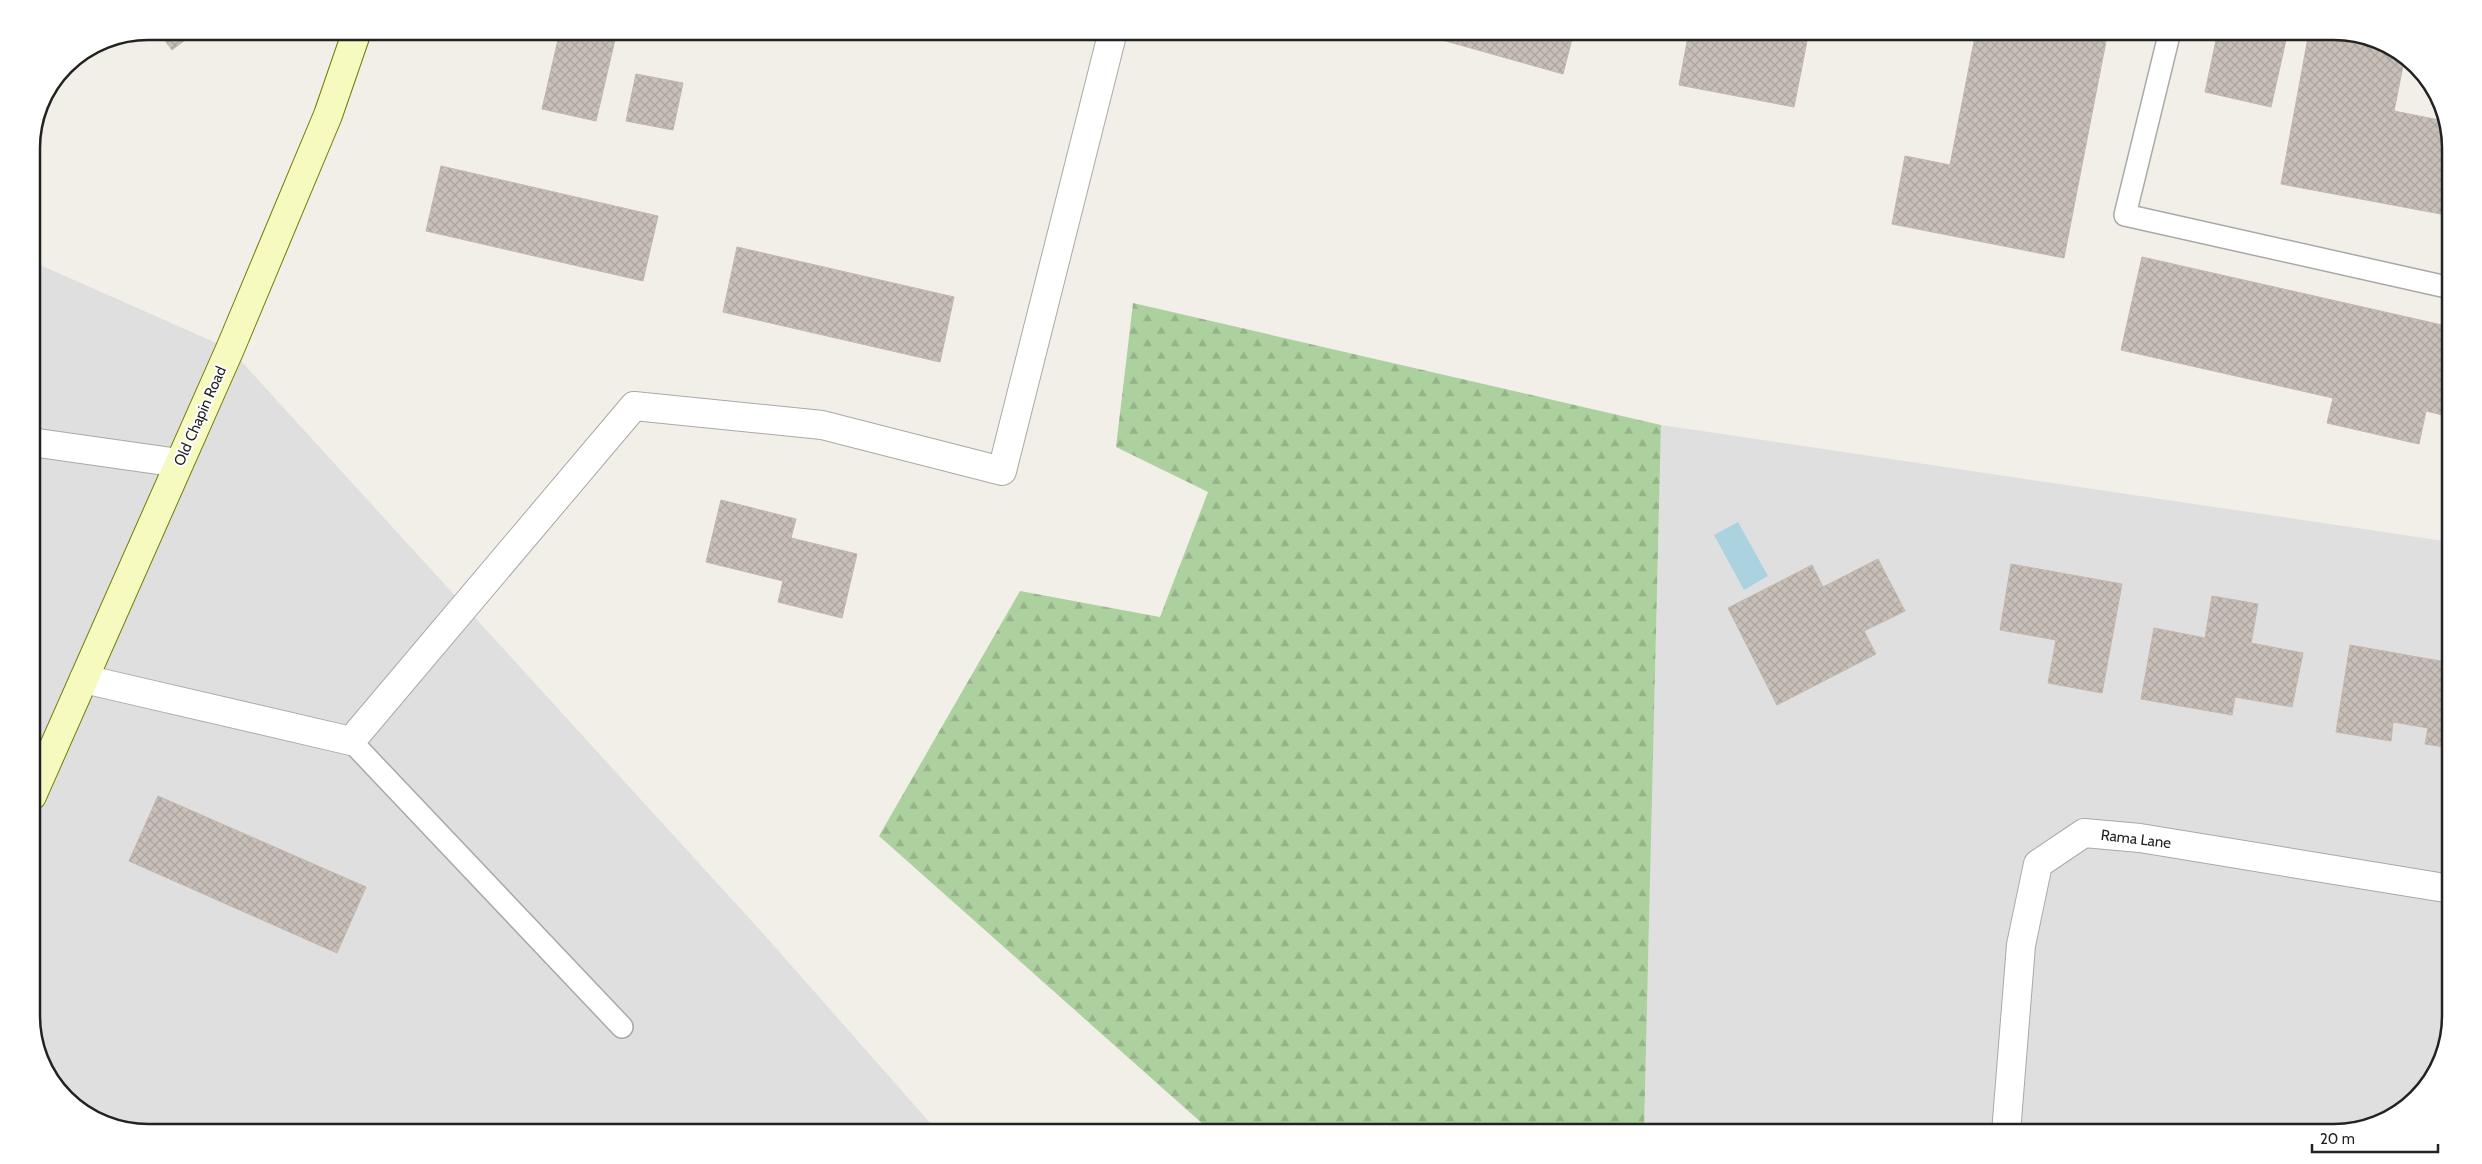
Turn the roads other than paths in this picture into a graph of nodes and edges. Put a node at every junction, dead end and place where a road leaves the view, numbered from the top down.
1 (354, 40) edge
2 (1111, 40) edge
3 (2168, 40) edge
4 (2442, 286) edge
5 (40, 443) edge
6 (179, 463) junction
7 (84, 680) junction
8 (351, 741) junction
9 (40, 778) edge
10 (2442, 888) edge
11 (622, 1027) dead end
12 (2007, 1124) edge

1 - 6 street, Old Chapin Road
2 - 8 street
3 - 4 lane
5 - 6 street
6 - 7 street, Old Chapin Road
7 - 8 street
7 - 9 street, Old Chapin Road
8 - 11 lane
10 - 12 street, Rama Lane

